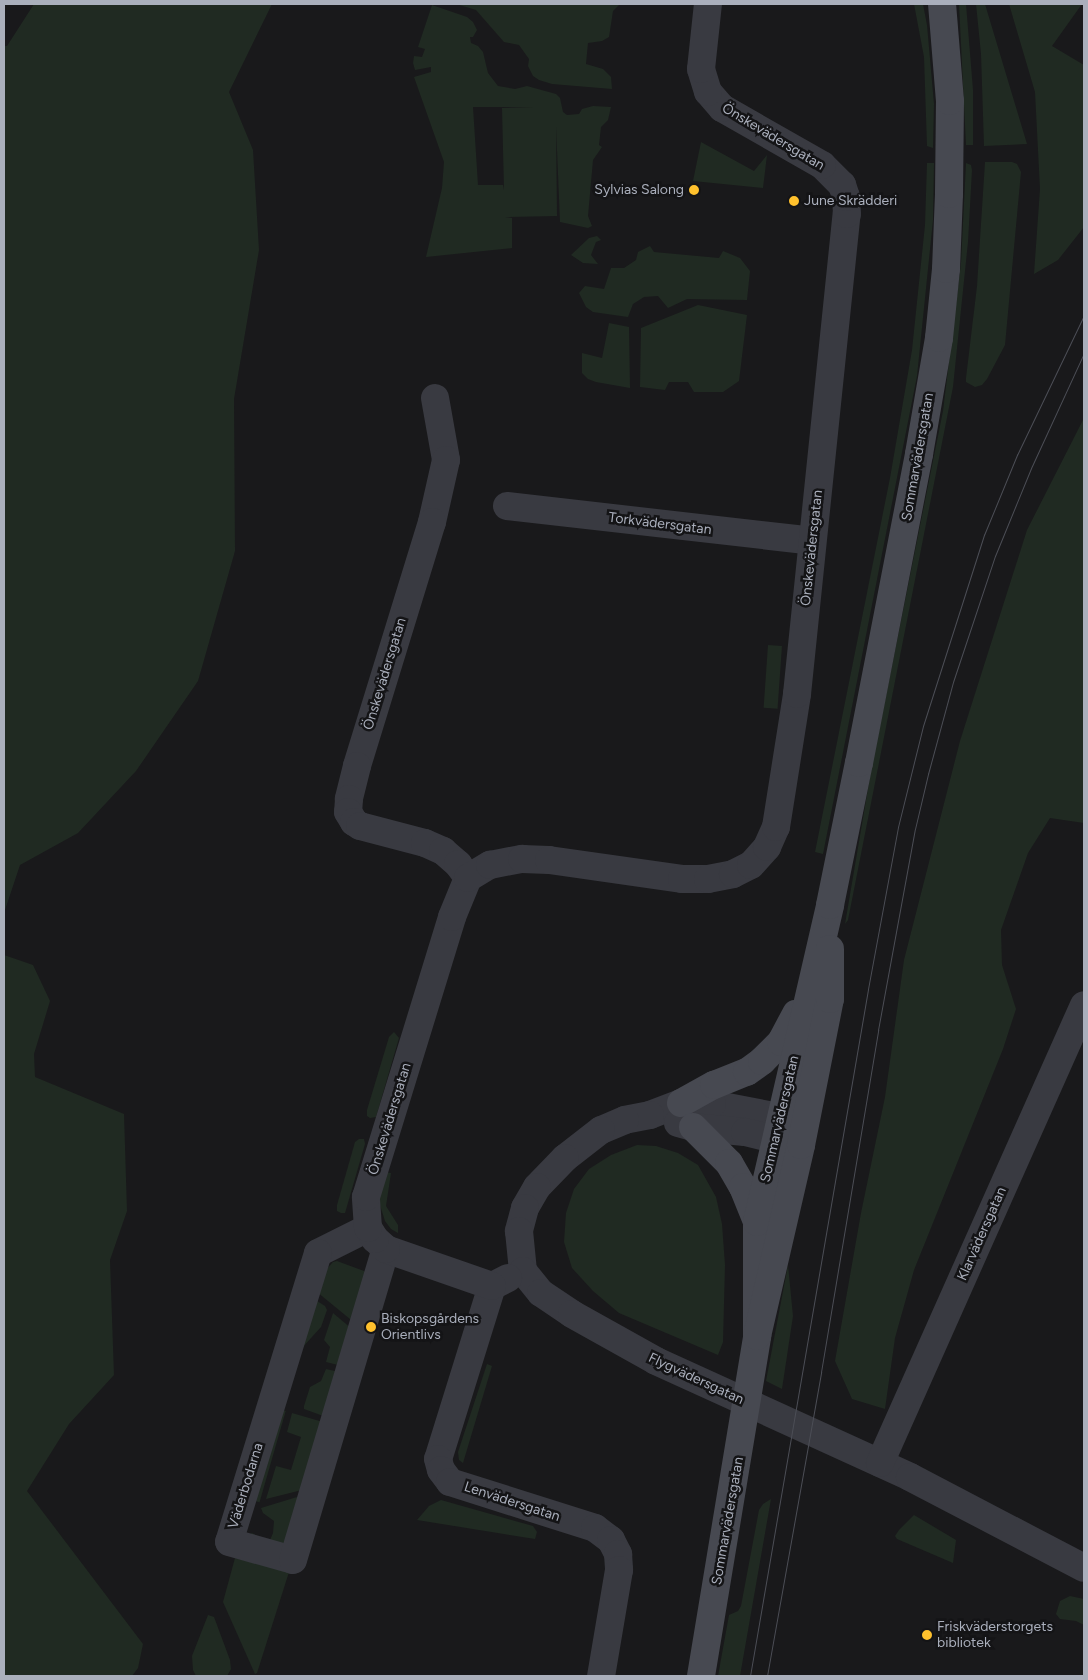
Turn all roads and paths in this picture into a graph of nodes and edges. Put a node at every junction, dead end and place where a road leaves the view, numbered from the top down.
1 (708, 4) edge
2 (942, 4) edge
3 (435, 398) dead end
4 (507, 506) dead end
5 (812, 541) junction
6 (468, 878) junction
7 (830, 905) junction
8 (810, 989) junction
9 (1084, 1005) edge
10 (681, 1103) junction
11 (650, 1115) junction
12 (693, 1127) junction
13 (791, 1131) junction
14 (757, 1222) junction
15 (368, 1228) junction
16 (386, 1248) junction
17 (523, 1271) junction
18 (492, 1286) junction
19 (757, 1336) junction
20 (869, 1458) junction
21 (1084, 1568) edge
22 (601, 1676) edge
23 (701, 1676) edge

1 - 5 street, Önskevädersgatan
2 - 7 street, Sommarvädersgatan
3 - 6 street, Önskevädersgatan
4 - 5 street, Torkvädersgatan
5 - 6 street, Önskevädersgatan
6 - 15 street, Önskevädersgatan
7 - 8 street, Sommarvädersgatan
7 - 13 street, Sommarvädersgatan
8 - 10 street
8 - 13 street, Sommarvädersgatan
9 - 20 street, Klarvädersgatan
10 - 11 street
10 - 13 street
11 - 12 street
11 - 17 street
12 - 13 street
12 - 14 street
13 - 14 street, Sommarvädersgatan
13 - 19 street, Sommarvädersgatan
14 - 19 street, Sommarvädersgatan
15 - 16 street
15 - 16 street, Väderbodarna
16 - 18 street
17 - 18 street
17 - 20 street, Flygvädersgatan
18 - 22 street, Lenvädersgatan
19 - 23 street, Sommarvädersgatan
20 - 21 street, Flygvädersgatan

